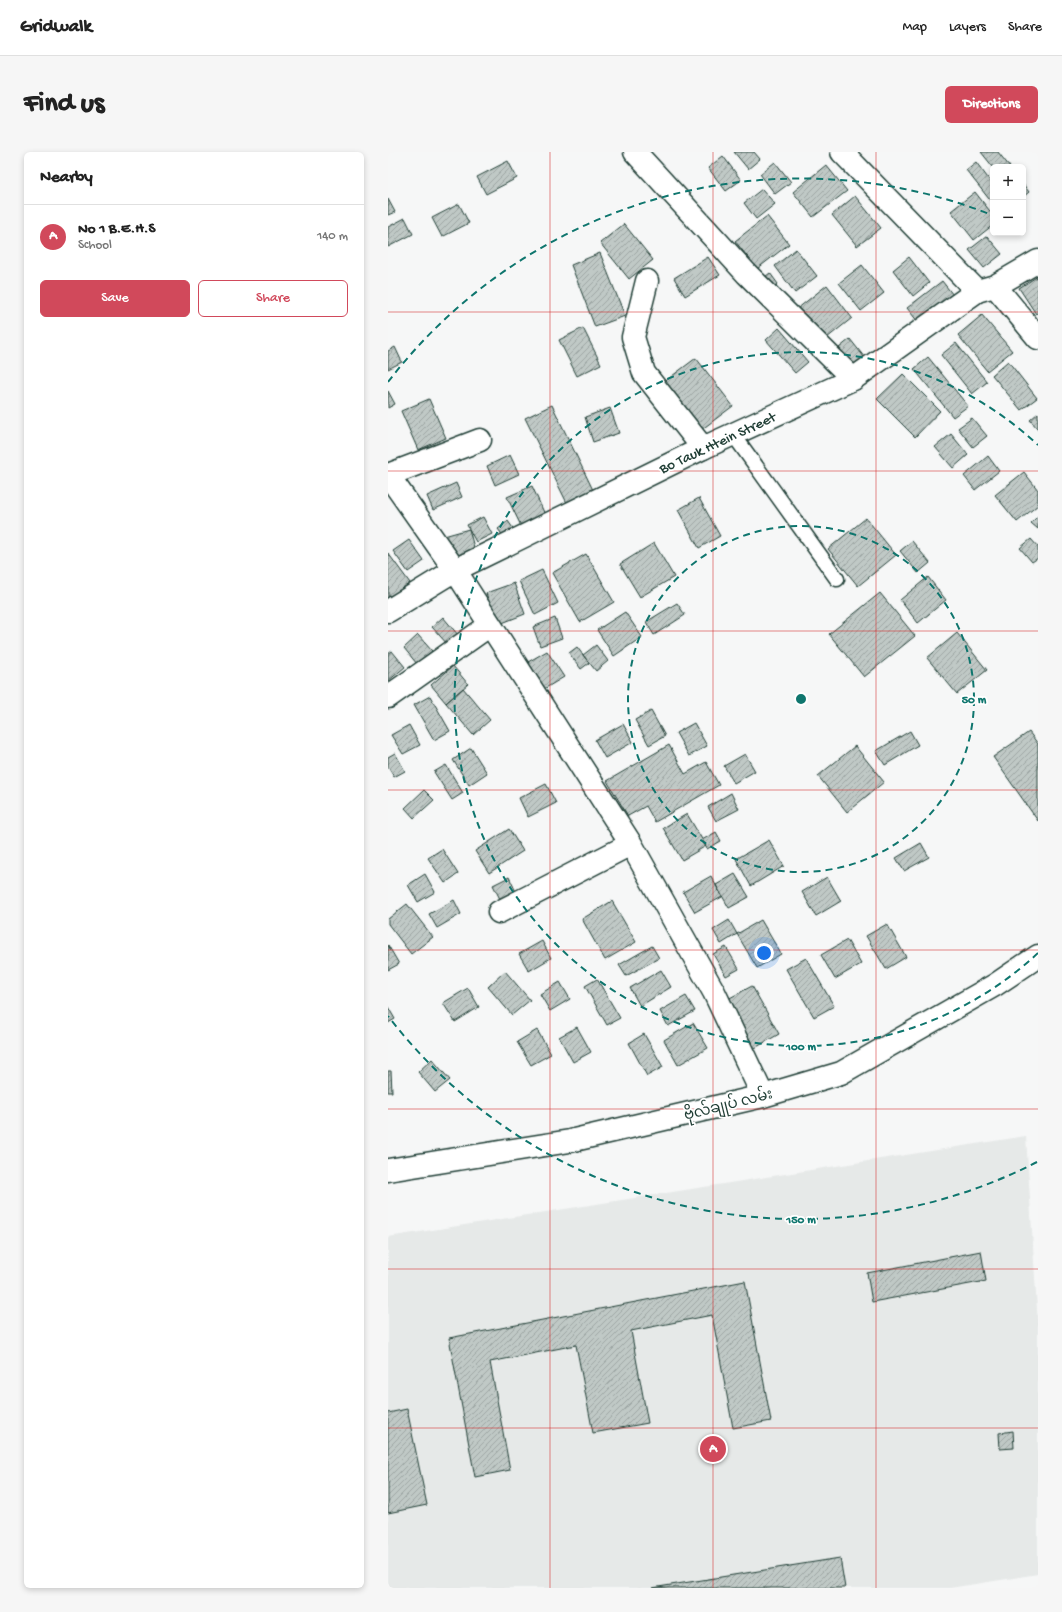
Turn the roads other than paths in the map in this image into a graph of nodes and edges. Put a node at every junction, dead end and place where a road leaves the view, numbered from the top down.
1 (635, 152) edge
2 (842, 152) edge
3 (1038, 261) edge
4 (647, 281) dead end
5 (986, 289) junction
6 (1038, 338) edge
7 (853, 379) junction
8 (733, 434) junction
9 (480, 440) dead end
10 (703, 448) junction
11 (388, 475) edge
12 (455, 570) junction
13 (837, 579) dead end
14 (388, 611) edge
15 (490, 625) junction
16 (388, 697) edge
17 (631, 844) junction
18 (499, 912) dead end
19 (1038, 956) edge
20 (763, 1096) junction
21 (388, 1170) edge

1 - 7 street
2 - 5 street
3 - 5 street, Bo Tauk Htein Street
4 - 10 street
5 - 6 street
5 - 7 street, Bo Tauk Htein Street
7 - 8 street, Bo Tauk Htein Street
8 - 10 street, Bo Tauk Htein Street
8 - 13 lane
9 - 11 street
10 - 12 street, Bo Tauk Htein Street
11 - 12 street
12 - 14 street, Bo Tauk Htein Street
12 - 15 street
15 - 16 street
15 - 17 street
17 - 18 street
17 - 20 street
19 - 20 street, ဗိုလ်ချုပ် လမ်း
20 - 21 street, ဗိုလ်ချုပ် လမ်း

